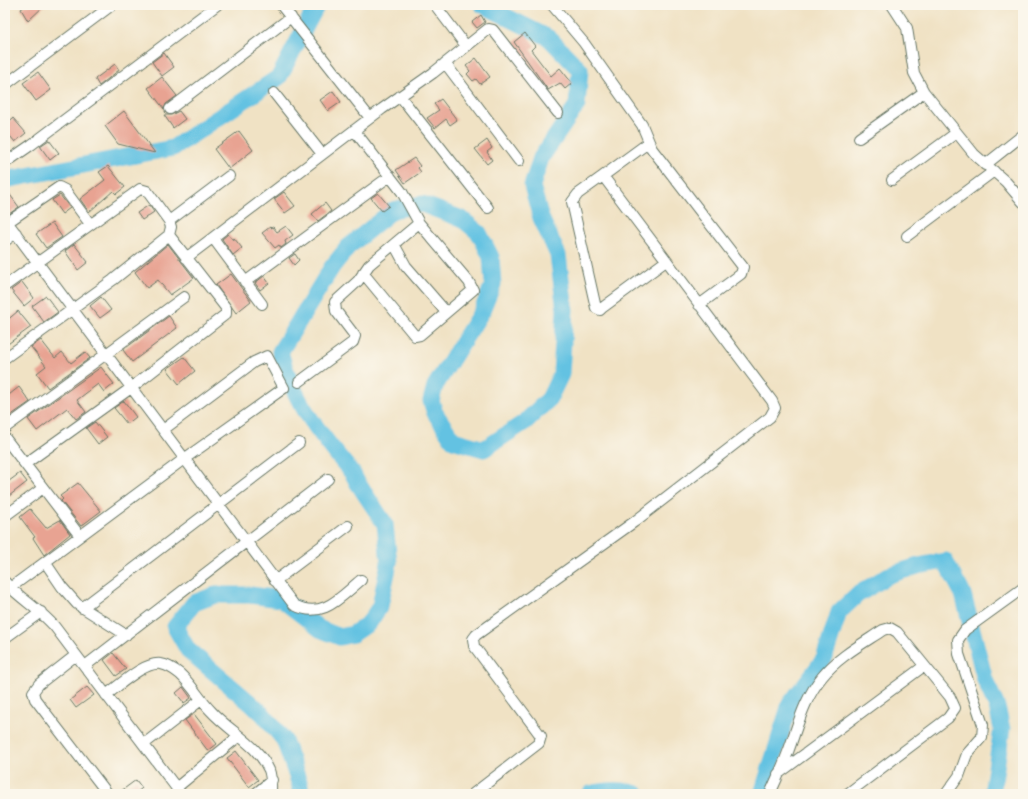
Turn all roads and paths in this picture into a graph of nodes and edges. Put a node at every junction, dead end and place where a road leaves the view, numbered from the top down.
1 (112, 5) edge
2 (217, 5) edge
3 (282, 5) edge
4 (435, 5) edge
5 (552, 5) edge
6 (892, 5) edge
7 (292, 18) junction
8 (466, 46) junction
9 (445, 63) junction
10 (5, 85) edge
11 (924, 92) junction
12 (274, 93) dead end
13 (400, 96) junction
14 (170, 109) dead end
15 (558, 113) dead end
16 (370, 118) junction
17 (354, 130) junction
18 (956, 133) junction
19 (1023, 135) edge
20 (859, 138) dead end
21 (648, 143) junction
22 (322, 154) junction
23 (519, 161) dead end
24 (5, 163) edge
25 (986, 165) junction
26 (994, 171) junction
27 (229, 176) dead end
28 (390, 176) junction
29 (603, 176) junction
30 (892, 180) dead end
31 (1022, 198) edge
32 (488, 208) dead end
33 (6, 220) edge
34 (170, 220) junction
35 (419, 223) junction
36 (90, 224) junction
37 (16, 233) junction
38 (169, 235) junction
39 (907, 236) dead end
40 (213, 238) junction
41 (5, 241) edge
42 (394, 244) junction
43 (186, 258) junction
44 (666, 261) junction
45 (37, 262) junction
46 (363, 273) junction
47 (245, 282) junction
48 (5, 286) edge
49 (184, 297) dead end
50 (262, 304) dead end
51 (699, 305) junction
52 (73, 309) junction
53 (446, 312) junction
54 (105, 353) junction
55 (5, 358) edge
56 (298, 382) dead end
57 (131, 388) junction
58 (5, 428) edge
59 (163, 430) junction
60 (5, 438) edge
61 (299, 442) dead end
62 (184, 459) junction
63 (25, 464) junction
64 (328, 479) dead end
65 (43, 488) junction
66 (218, 504) junction
67 (5, 516) edge
68 (348, 526) dead end
69 (80, 536) junction
70 (247, 542) junction
71 (45, 562) junction
72 (361, 580) dead end
73 (275, 581) junction
74 (8, 585) edge
75 (1023, 588) edge
76 (82, 608) junction
77 (41, 612) junction
78 (126, 635) junction
79 (5, 638) edge
80 (76, 654) junction
81 (85, 666) junction
82 (924, 666) junction
83 (106, 695) junction
84 (201, 700) junction
85 (239, 736) junction
86 (144, 744) junction
87 (778, 774) junction
88 (272, 780) junction
89 (179, 791) edge
90 (108, 794) edge
91 (255, 794) edge
92 (271, 794) edge
93 (473, 794) edge
94 (770, 794) edge
95 (847, 794) edge
96 (946, 794) edge

1 - 10 street
2 - 24 street
3 - 7 street
4 - 8 street
5 - 21 street
6 - 11 street
7 - 14 street
7 - 16 street
8 - 9 street
8 - 15 street
9 - 13 street
9 - 23 street
11 - 18 street
11 - 20 street
12 - 22 street
13 - 16 street
13 - 32 street
16 - 17 street
17 - 22 street
17 - 28 street
18 - 25 street
18 - 30 street
19 - 25 street
21 - 29 street
21 - 51 street
22 - 40 street
25 - 26 street
26 - 31 street
26 - 39 street
27 - 34 street
28 - 35 street
28 - 47 street
29 - 44 street
29 - 44 street
33 - 36 street
33 - 37 street
34 - 36 street
34 - 38 street
35 - 42 street
35 - 53 street
36 - 45 street
37 - 41 street
37 - 45 street
38 - 43 street
38 - 52 street
40 - 43 street
40 - 47 street
42 - 46 street
42 - 53 street
43 - 57 street
44 - 51 street
45 - 48 street
45 - 52 street
46 - 53 street
46 - 56 street
47 - 50 street
49 - 54 street
51 - 93 street
52 - 54 street
52 - 55 street
54 - 57 street
54 - 58 street
57 - 59 street
57 - 63 street
59 - 62 street
59 - 62 street
60 - 63 street
61 - 66 street
62 - 66 street
62 - 69 street
63 - 65 street
64 - 70 street
65 - 67 street
65 - 69 street
66 - 70 street
66 - 76 street
68 - 73 street
69 - 71 street
70 - 73 street
70 - 78 street
71 - 74 street
71 - 76 street
72 - 73 street
74 - 77 street
75 - 96 street
76 - 78 street
77 - 79 street
77 - 80 street
78 - 81 street
80 - 81 street
80 - 90 street
81 - 83 street
82 - 87 street
82 - 87 street
82 - 95 street
83 - 84 street
83 - 86 street
84 - 85 street
84 - 86 street
85 - 88 street
85 - 89 street
86 - 89 street
87 - 94 street
88 - 91 street
88 - 92 street

